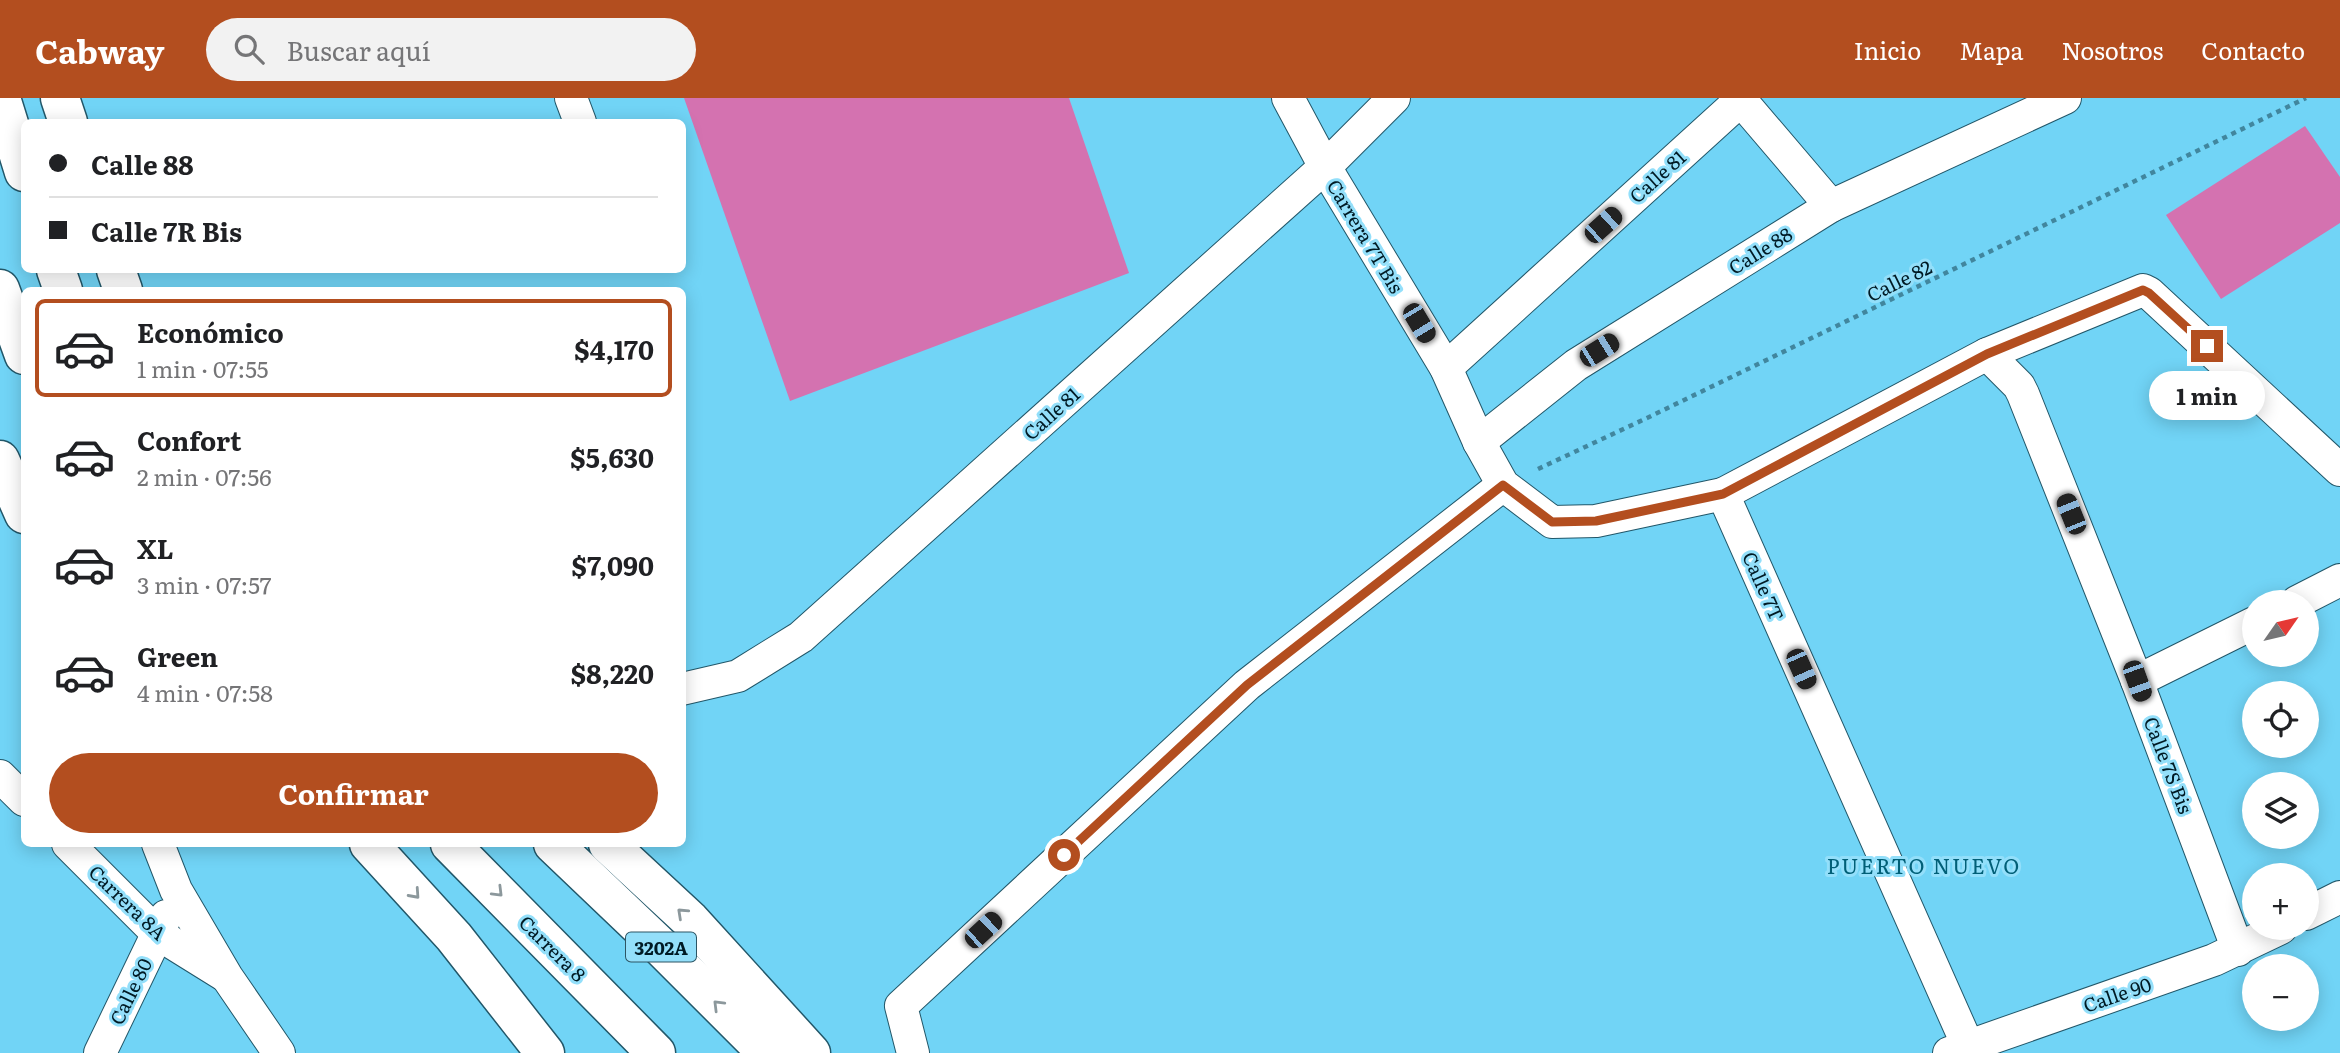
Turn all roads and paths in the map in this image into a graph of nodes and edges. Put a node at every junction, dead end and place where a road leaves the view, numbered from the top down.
1 (1, 98) edge
2 (60, 98) edge
3 (570, 98) edge
4 (1288, 98) edge
5 (1394, 98) edge
6 (2065, 98) edge
7 (2306, 98) edge
8 (1741, 99) edge
9 (67, 119) edge
10 (579, 119) edge
11 (21, 162) edge
12 (1325, 167) junction
13 (1831, 206) junction
14 (0, 289) edge
15 (21, 347) edge
16 (1987, 354) junction
17 (1446, 368) junction
18 (1479, 442) junction
19 (0, 460) edge
20 (2340, 470) edge
21 (1503, 485) junction
22 (1723, 494) junction
23 (21, 507) edge
24 (2340, 580) edge
25 (2319, 591) edge
26 (2242, 629) edge
27 (2137, 681) junction
28 (686, 688) edge
29 (0, 776) edge
30 (21, 797) edge
31 (71, 847) edge
32 (159, 847) edge
33 (372, 847) edge
34 (453, 847) edge
35 (556, 847) edge
36 (611, 847) edge
37 (176, 890) junction
38 (2340, 897) edge
39 (2319, 908) edge
40 (158, 934) junction
41 (2258, 940) edge
42 (2238, 950) junction
43 (227, 977) junction
44 (1959, 1049) edge
45 (100, 1053) edge
46 (279, 1053) edge
47 (545, 1053) edge
48 (656, 1053) edge
49 (767, 1053) edge
50 (811, 1053) edge
51 (913, 1053) edge

1 - 11 main road
2 - 9 main road
3 - 10 street
4 - 12 street, Carrera 7T Bis
5 - 12 street, Calle 81
6 - 13 street, Calle 88
7 - 21 path, Calle 82
8 - 13 street
8 - 17 street, Calle 81
12 - 17 street, Carrera 7T Bis
12 - 28 street, Calle 81
13 - 18 street, Calle 88
14 - 15 main road
16 - 20 street
16 - 22 street
16 - 27 street, Calle 7S Bis
17 - 18 street, Carrera 7T Bis
18 - 21 street, Carrera 7T Bis
19 - 23 main road
21 - 22 street
21 - 51 street
22 - 44 street, Calle 7T
24 - 25 street
26 - 27 street
27 - 42 street, Calle 7S Bis
29 - 30 street
31 - 40 street, Carrera 8A
32 - 37 street
33 -> 47 main road
34 -> 48 main road, Carrera 8
49 -> 35 main road, 3202A
50 -> 36 main road, 3202A
37 - 40 street, Calle 80
37 - 43 street
38 - 39 street
40 - 43 street, Carrera 8A
40 - 45 street, Calle 80
41 - 42 street, Calle 90
42 - 44 street, Calle 90
43 - 46 street

